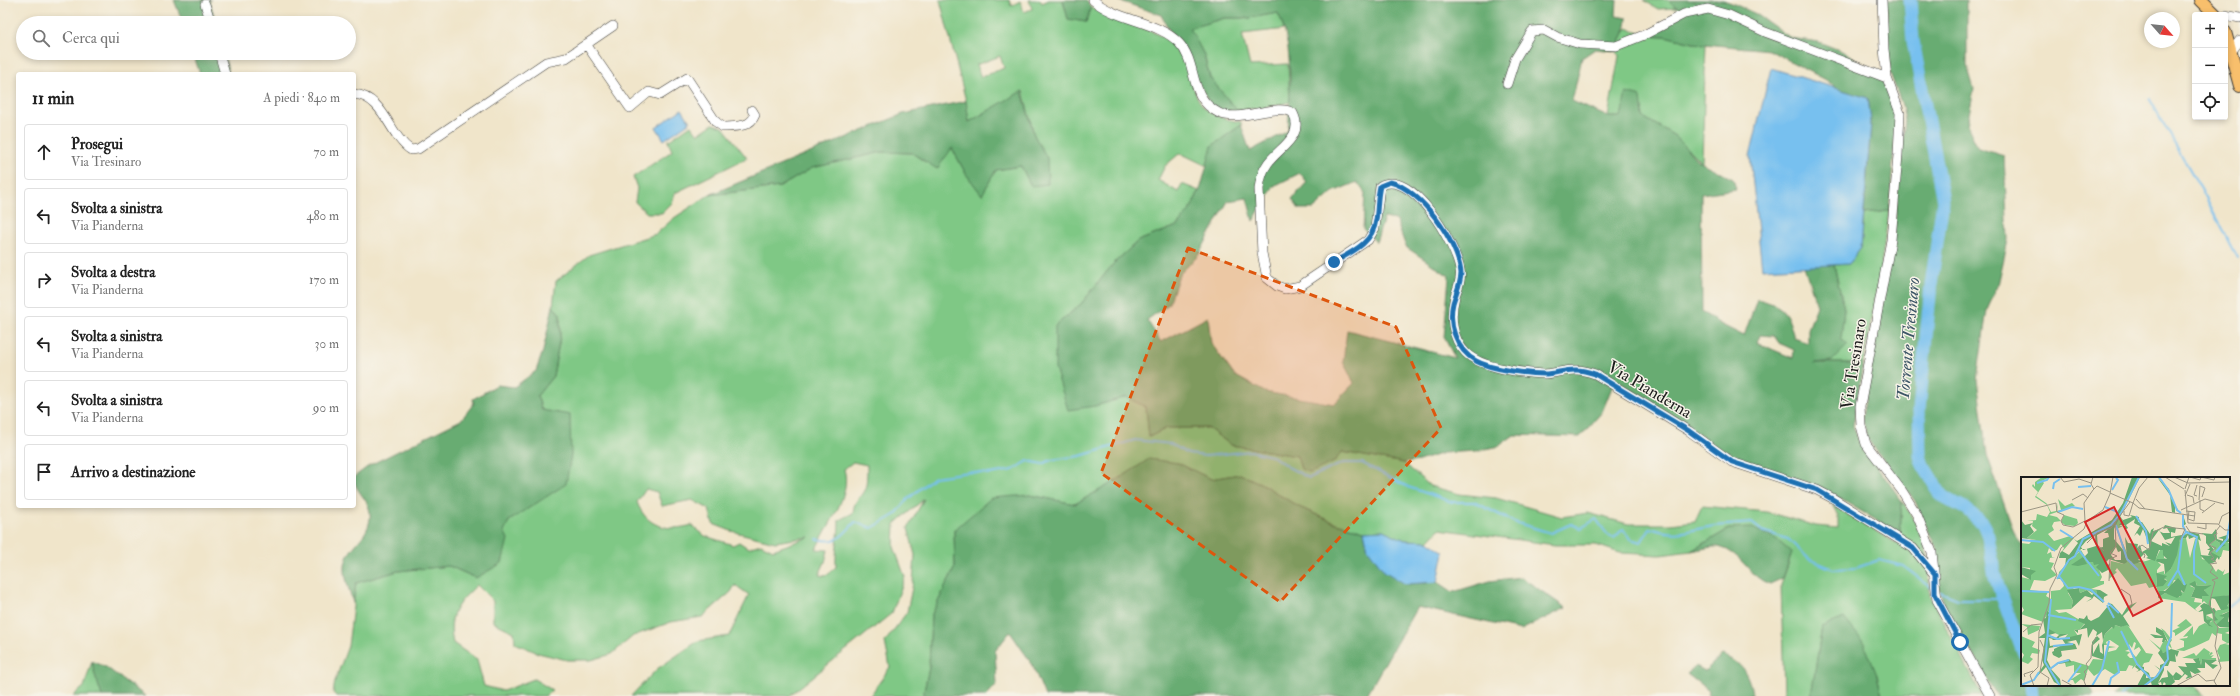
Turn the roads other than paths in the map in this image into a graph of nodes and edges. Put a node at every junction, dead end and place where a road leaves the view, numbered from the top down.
1 (1093, 0) edge
2 (1882, 0) edge
3 (2201, 0) edge
4 (205, 4) dead end
5 (2216, 12) edge
6 (209, 16) edge
7 (2228, 16) edge
8 (2240, 18) edge
9 (613, 26) dead end
10 (2240, 40) edge
11 (2228, 41) edge
12 (586, 44) junction
13 (2232, 52) junction
14 (221, 60) edge
15 (224, 72) edge
16 (1887, 78) junction
17 (1507, 84) dead end
18 (2240, 86) edge
19 (356, 94) edge
20 (752, 110) dead end
21 (1935, 574) junction
22 (1990, 696) edge

1 - 21 street, Via Pianderna
2 - 16 street, Via Tresinaro
3 - 5 main road
4 - 6 street
7 - 8 street
9 - 12 street
10 - 13 street
11 - 13 main road
12 - 19 street
12 - 20 street
13 - 18 main road
14 - 15 street
16 - 17 street
16 - 21 street, Via Tresinaro
21 - 22 street, Via Tresinaro

